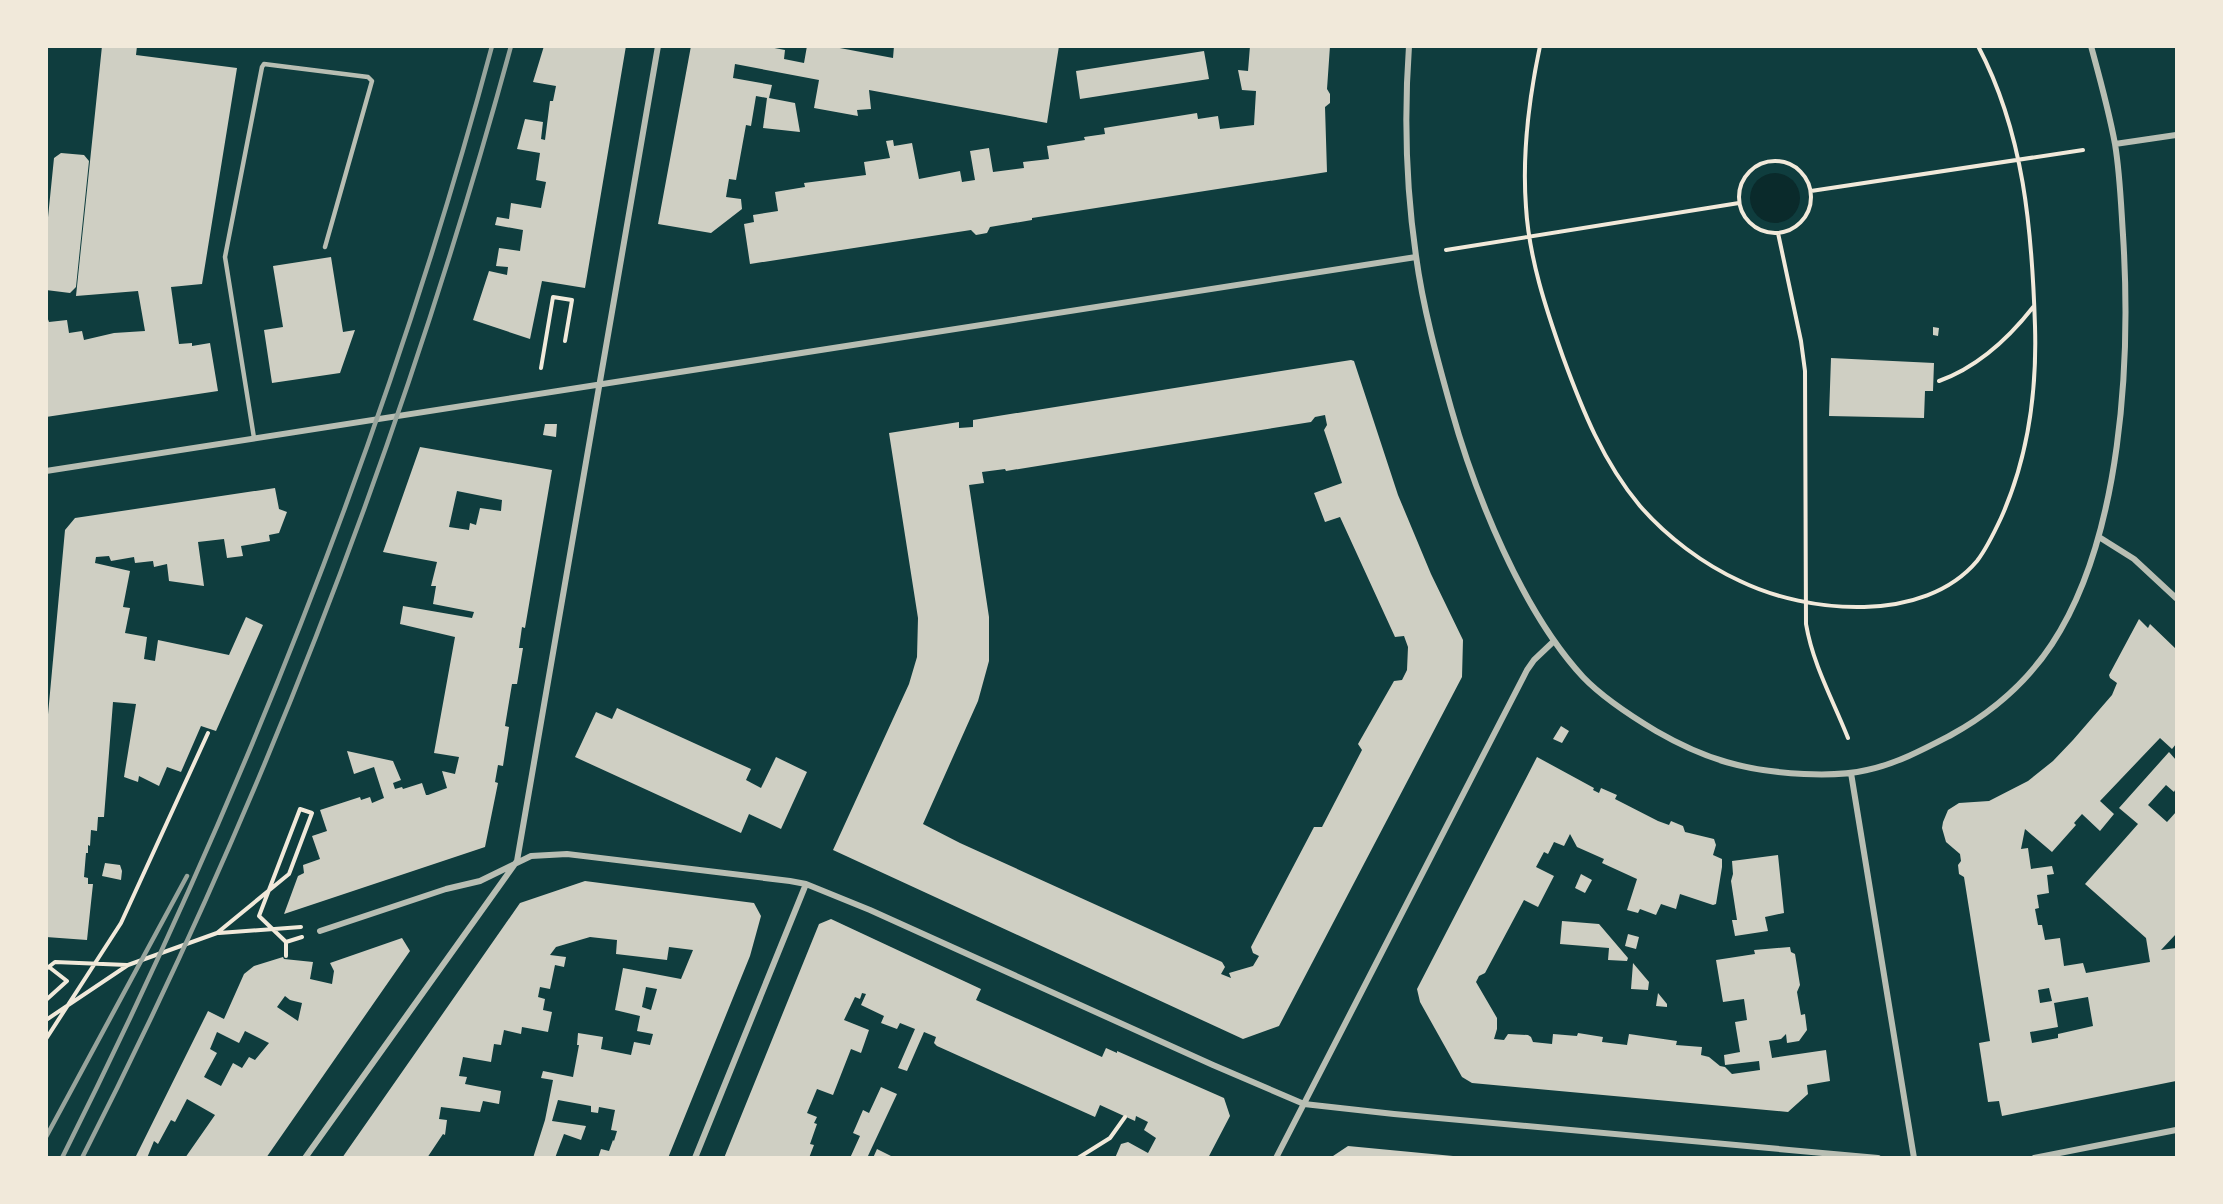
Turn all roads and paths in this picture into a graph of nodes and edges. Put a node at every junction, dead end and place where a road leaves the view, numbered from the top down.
1 (658, 46) edge
2 (1409, 46) edge
3 (1540, 46) edge
4 (1978, 46) edge
5 (2091, 46) edge
6 (2176, 135) edge
7 (2115, 144) junction
8 (2083, 150) dead end
9 (2019, 160) junction
10 (1811, 191) junction
11 (1739, 203) junction
12 (1778, 233) junction
13 (1529, 237) junction
14 (325, 247) dead end
15 (1446, 250) dead end
16 (1416, 257) junction
17 (2034, 306) junction
18 (565, 341) dead end
19 (541, 368) dead end
20 (1940, 381) dead end
21 (254, 438) junction
22 (46, 471) edge
23 (2099, 537) junction
24 (2176, 598) edge
25 (1805, 602) junction
26 (1554, 641) junction
27 (208, 733) dead end
28 (1848, 738) dead end
29 (1851, 773) junction
30 (518, 861) junction
31 (806, 884) junction
32 (303, 927) dead end
33 (320, 931) joint
34 (217, 933) junction
35 (286, 942) junction
36 (286, 956) dead end
37 (128, 965) junction
38 (48, 968) edge
39 (46, 1000) edge
40 (46, 1020) edge
41 (46, 1039) edge
42 (1304, 1104) junction
43 (1125, 1116) dead end
44 (2176, 1130) edge
45 (305, 1158) edge
46 (695, 1158) edge
47 (1078, 1158) edge
48 (1276, 1158) edge
49 (1878, 1158) edge
50 (1914, 1158) edge
51 (2034, 1158) edge

1 - 30 street
2 - 16 street
3 - 13 path
4 - 9 path
5 - 7 street
6 - 7 street
7 - 23 street
8 - 9 path
9 - 10 path
9 - 17 path
10 - 11 path
10 - 12 path
11 - 12 path
11 - 13 path
12 - 25 path
13 - 15 path
13 - 25 path
14 - 21 lane
16 - 21 street
16 - 26 street
17 - 20 path
17 - 25 path
18 - 19 path
21 - 22 street
23 - 24 street
23 - 29 street
25 - 28 path
26 - 29 street
26 - 42 street
27 - 41 path
29 - 50 street
30 - 31 street
30 - 33 street
30 - 45 street
31 - 42 street
31 - 46 street
32 - 34 path
33 - 35 path
34 - 35 path
34 - 37 path
35 - 36 path
37 - 38 path
37 - 40 path
38 - 39 path
42 - 48 street
42 - 49 street
43 - 47 path
44 - 51 street

